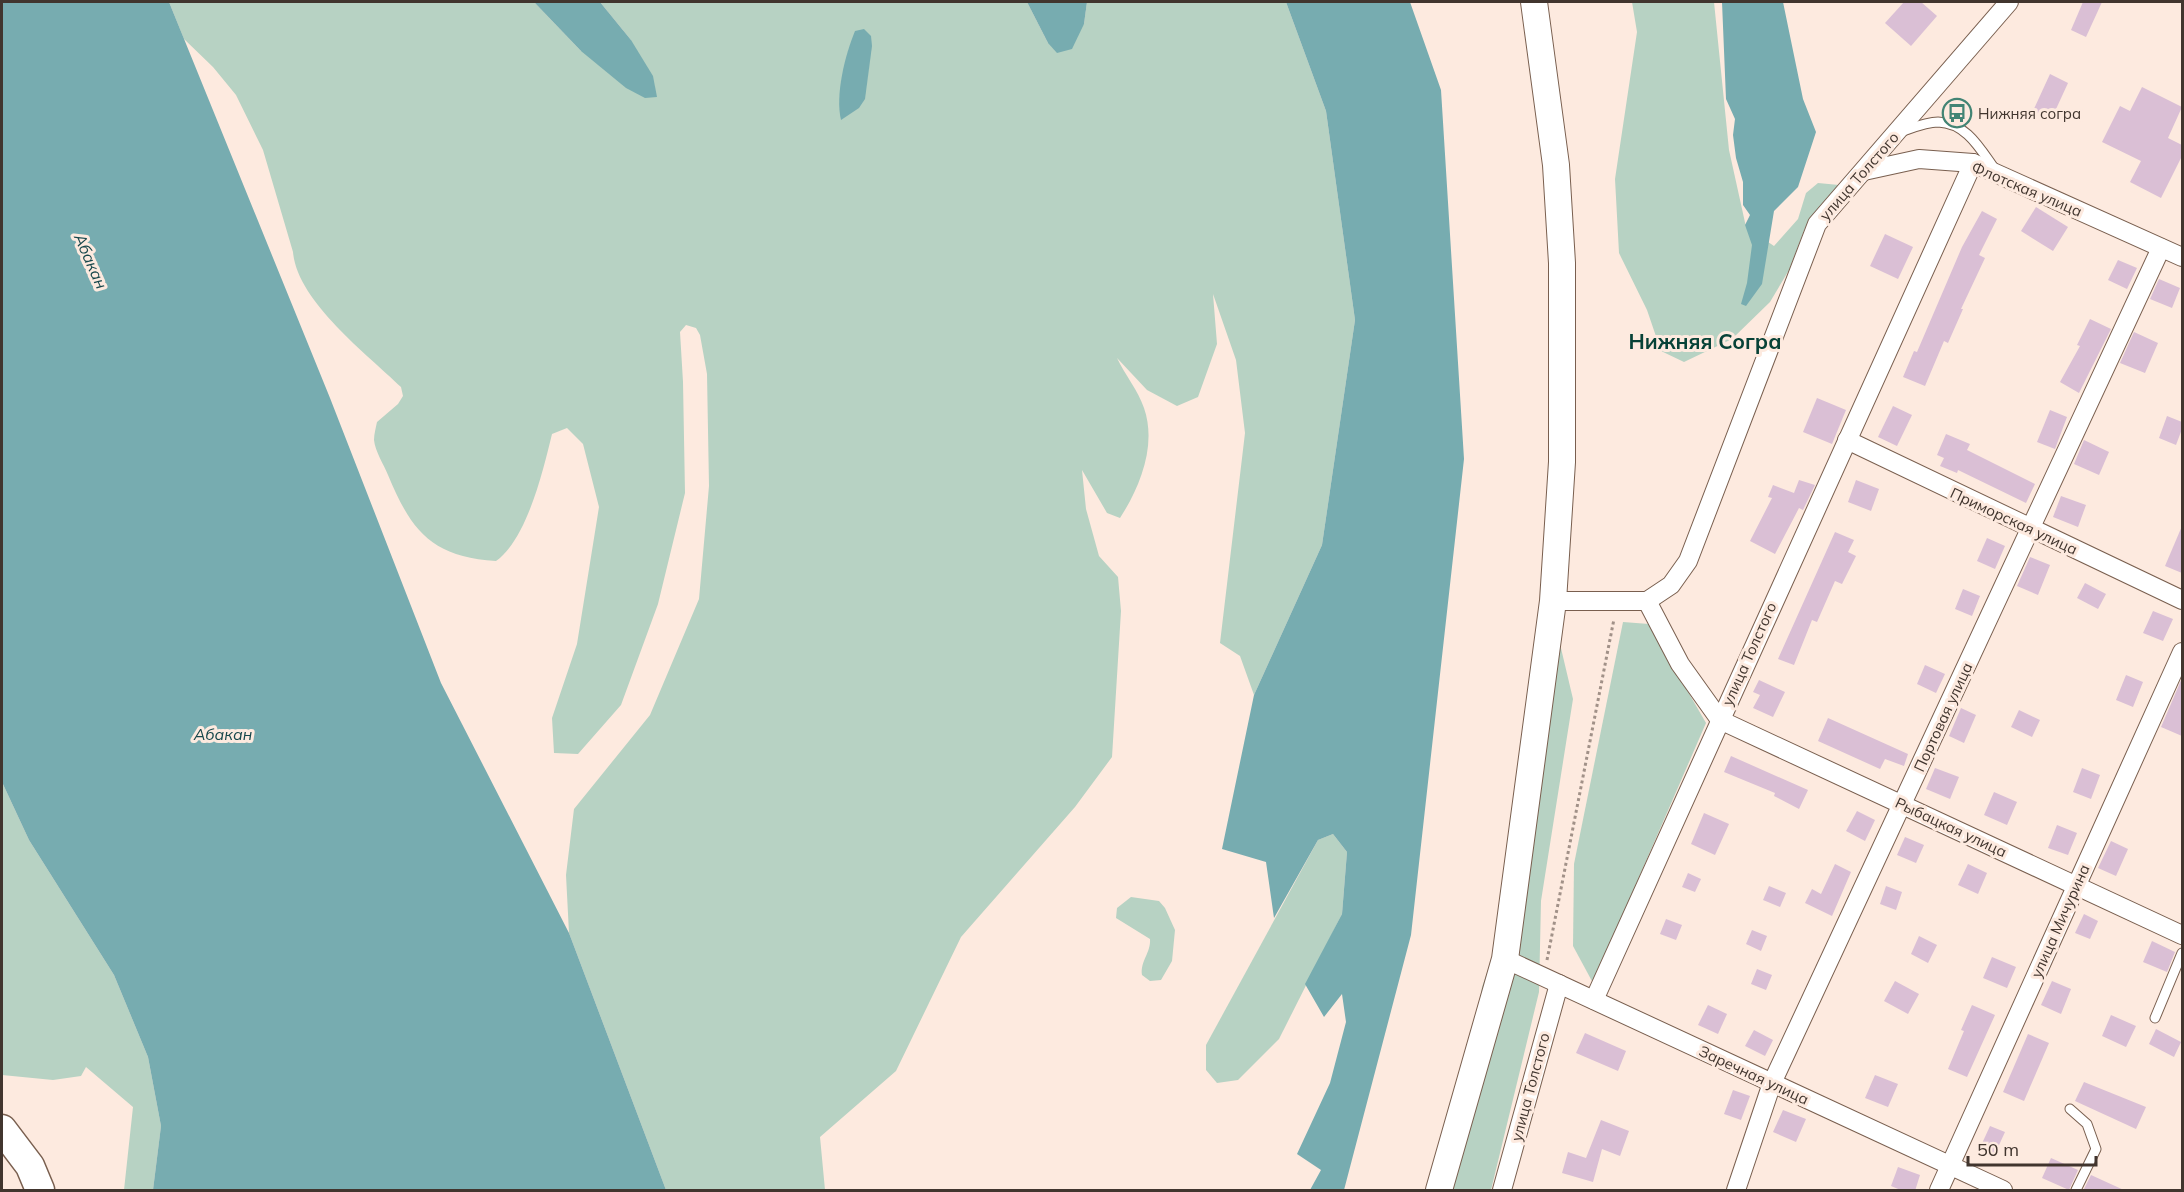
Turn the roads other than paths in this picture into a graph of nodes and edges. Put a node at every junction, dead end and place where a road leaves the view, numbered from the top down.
1 (1534, 2) edge
2 (2009, 2) edge
3 (1896, 133) junction
4 (1973, 163) junction
5 (1864, 171) junction
6 (1999, 175) junction
7 (2162, 248) junction
8 (2182, 257) edge
9 (1847, 440) junction
10 (2031, 529) junction
11 (2182, 600) edge
12 (1553, 601) junction
13 (1647, 601) junction
14 (2182, 652) edge
15 (1720, 720) junction
16 (1902, 805) junction
17 (2076, 886) junction
18 (2182, 935) edge
19 (2182, 953) edge
20 (1505, 959) junction
21 (1551, 981) junction
22 (1594, 1000) junction
23 (2155, 1018) dead end
24 (1772, 1083) junction
25 (2070, 1109) dead end
26 (2, 1130) edge
27 (1949, 1165) junction
28 (40, 1191) edge
29 (1439, 1191) edge
30 (1502, 1191) edge
31 (1736, 1191) edge
32 (1939, 1191) edge
33 (2003, 1191) edge
34 (2076, 1191) edge

1 - 12 street
2 - 3 street, улица Толстого
3 - 5 street, улица Толстого
3 - 6 lane
4 - 5 street, Флотская улица
4 - 6 street, Флотская улица
4 - 9 street, улица Толстого
5 - 13 street, улица Толстого
6 - 7 street, Флотская улица
7 - 8 street, Флотская улица
7 - 10 street, Портовая улица
9 - 10 street, Приморская улица
9 - 15 street, улица Толстого
10 - 11 street, Приморская улица
10 - 16 street, Портовая улица
12 - 13 street
12 - 20 street
13 - 15 street, улица Толстого
14 - 17 street, улица Мичурина
15 - 16 street, Рыбацкая улица
15 - 22 street, улица Толстого
16 - 17 street, Рыбацкая улица
16 - 24 street, Портовая улица
17 - 18 street, Рыбацкая улица
17 - 27 street, улица Мичурина
19 - 23 lane
20 - 21 street, Заречная улица
20 - 29 street
21 - 22 street, Заречная улица
21 - 30 street, улица Толстого
22 - 24 street, Заречная улица
24 - 27 street, Заречная улица
24 - 31 street, Портовая улица
25 - 34 lane
26 - 28 main road
27 - 32 street, улица Мичурина
27 - 33 street, Заречная улица

